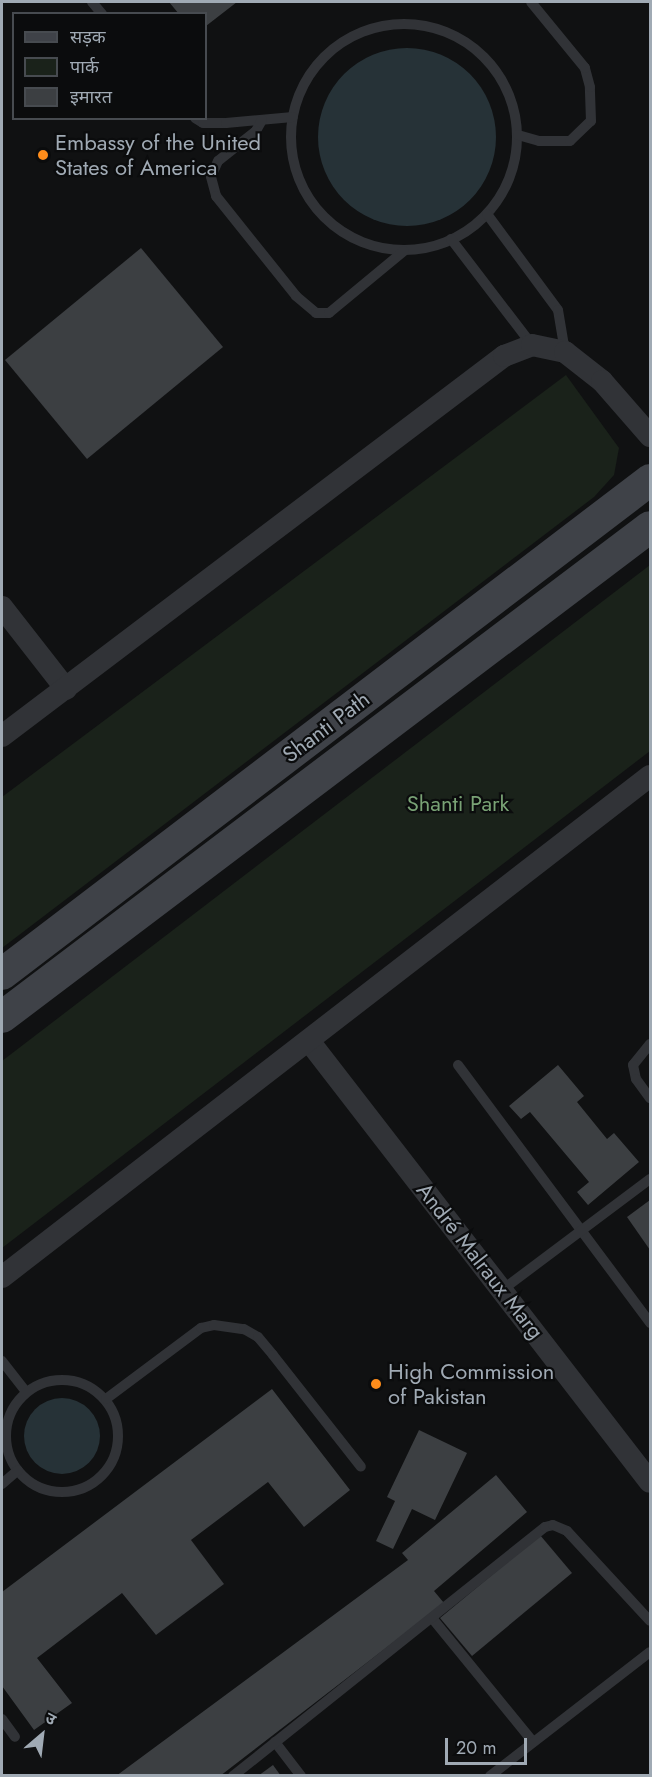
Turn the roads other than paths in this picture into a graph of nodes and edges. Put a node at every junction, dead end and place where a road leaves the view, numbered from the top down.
1 (531, 2) edge
2 (293, 117) junction
3 (198, 120) edge
4 (262, 120) junction
5 (518, 135) junction
6 (487, 214) junction
7 (452, 239) junction
8 (404, 251) junction
9 (532, 345) junction
10 (565, 352) junction
11 (651, 436) edge
12 (651, 480) edge
13 (651, 527) edge
14 (2, 607) edge
15 (66, 689) junction
16 (2, 736) edge
17 (651, 776) edge
18 (2, 974) edge
19 (2, 1017) edge
20 (309, 1041) junction
21 (651, 1044) edge
22 (458, 1065) dead end
23 (651, 1098) edge
24 (651, 1179) edge
25 (582, 1230) junction
26 (2, 1277) edge
27 (502, 1290) junction
28 (651, 1323) edge
29 (2, 1361) edge
30 (26, 1392) junction
31 (106, 1400) junction
32 (361, 1467) dead end
33 (18, 1470) junction
34 (651, 1482) edge
35 (2, 1484) edge
36 (432, 1618) junction
37 (651, 1621) edge
38 (651, 1652) edge
39 (2, 1719) edge
40 (15, 1737) dead end
41 (275, 1742) junction
42 (533, 1742) junction
43 (233, 1776) edge
44 (301, 1776) edge
45 (490, 1776) edge

1 - 5 lane
2 - 4 lane
2 - 5 lane
2 - 8 lane
3 - 4 lane
4 - 8 lane
5 - 6 lane
6 - 7 lane
6 - 10 lane
7 - 8 lane
7 - 9 lane
9 - 10 street
9 - 15 street
10 - 11 street
12 - 18 main road, Shanti Path
13 - 19 main road, Shanti Path
14 - 15 street
15 - 16 street
17 - 20 street
20 - 26 street
20 - 27 street, André Malraux Marg
21 - 23 lane
22 - 25 lane
24 - 25 lane
25 - 27 lane
25 - 28 lane
27 - 34 street, André Malraux Marg
29 - 30 lane
30 - 31 lane
30 - 33 lane
31 - 32 lane
31 - 33 lane
33 - 35 lane
36 - 37 lane
36 - 41 lane
36 - 42 lane
38 - 42 lane
39 - 40 lane
41 - 43 lane
41 - 44 lane
42 - 45 lane

